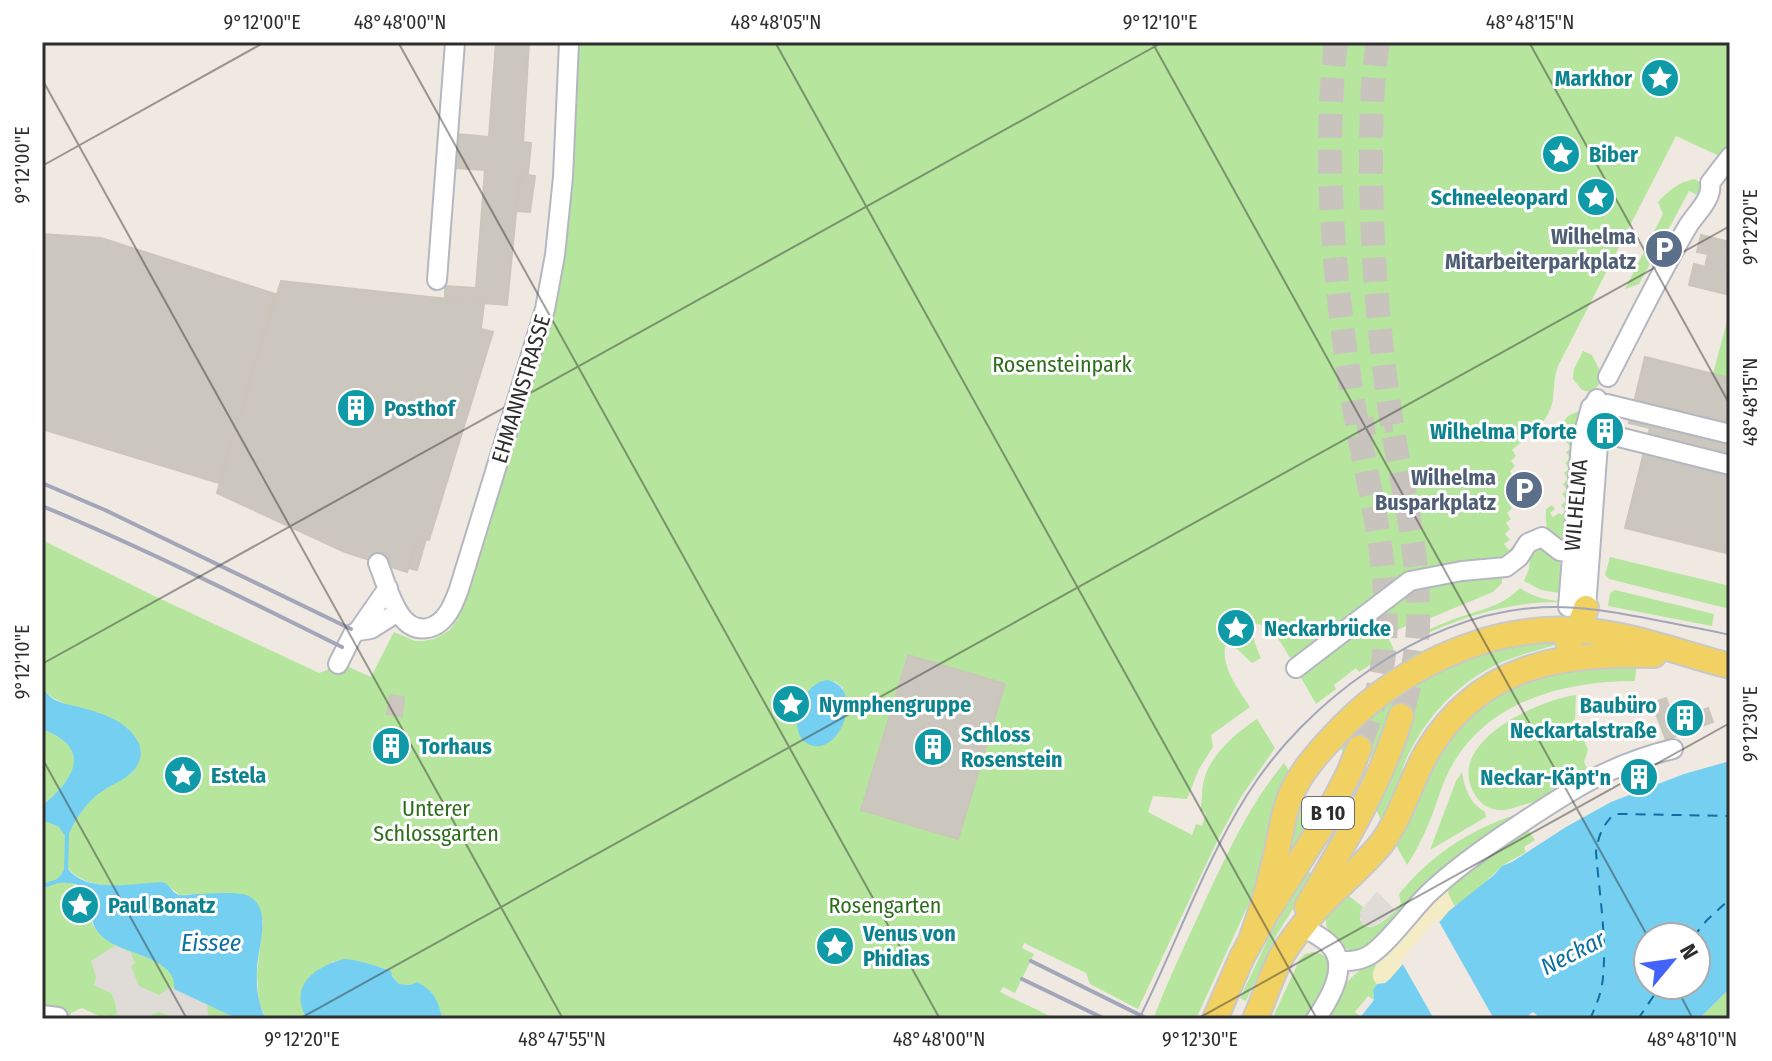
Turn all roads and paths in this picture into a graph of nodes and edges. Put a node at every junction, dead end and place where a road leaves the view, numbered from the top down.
1 (455, 42) edge
2 (569, 42) edge
3 (1729, 159) edge
4 (437, 280) dead end
5 (1608, 377) dead end
6 (1730, 434) edge
7 (1615, 436) dead end
8 (1730, 465) edge
9 (1581, 554) junction
10 (378, 563) dead end
11 (388, 588) junction
12 (398, 612) junction
13 (1573, 622) junction
14 (358, 631) junction
15 (1594, 656) junction
16 (1719, 663) edge
17 (338, 664) dead end
18 (1296, 668) dead end
19 (1401, 716) tunnel mouth
20 (1359, 748) tunnel mouth
21 (1673, 749) dead end
22 (1408, 793) junction
23 (1302, 926) junction
24 (1251, 940) junction
25 (1282, 956) junction
26 (1338, 960) junction
27 (1215, 1019) edge
28 (1255, 1019) edge
29 (1316, 1019) edge

1 - 4 street
2 - 12 street, EHMANNSTRASSE
3 - 5 street
6 - 9 street, WILHELMA
7 - 8 street
9 - 13 street, WILHELMA
9 - 18 street
10 - 11 street
11 - 12 street
11 - 14 street
12 - 14 street
13 - 15 main road
13 - 16 main road
13 - 22 main road
13 - 24 main road
14 - 17 street
15 - 16 main road
15 - 22 main road
19 - 25 main road, B 10
20 - 24 main road, B 10
21 - 26 street
22 - 23 main road
23 - 25 main road
23 - 26 street
24 - 27 main road, B 10
25 - 28 main road, B 10
26 - 29 street

